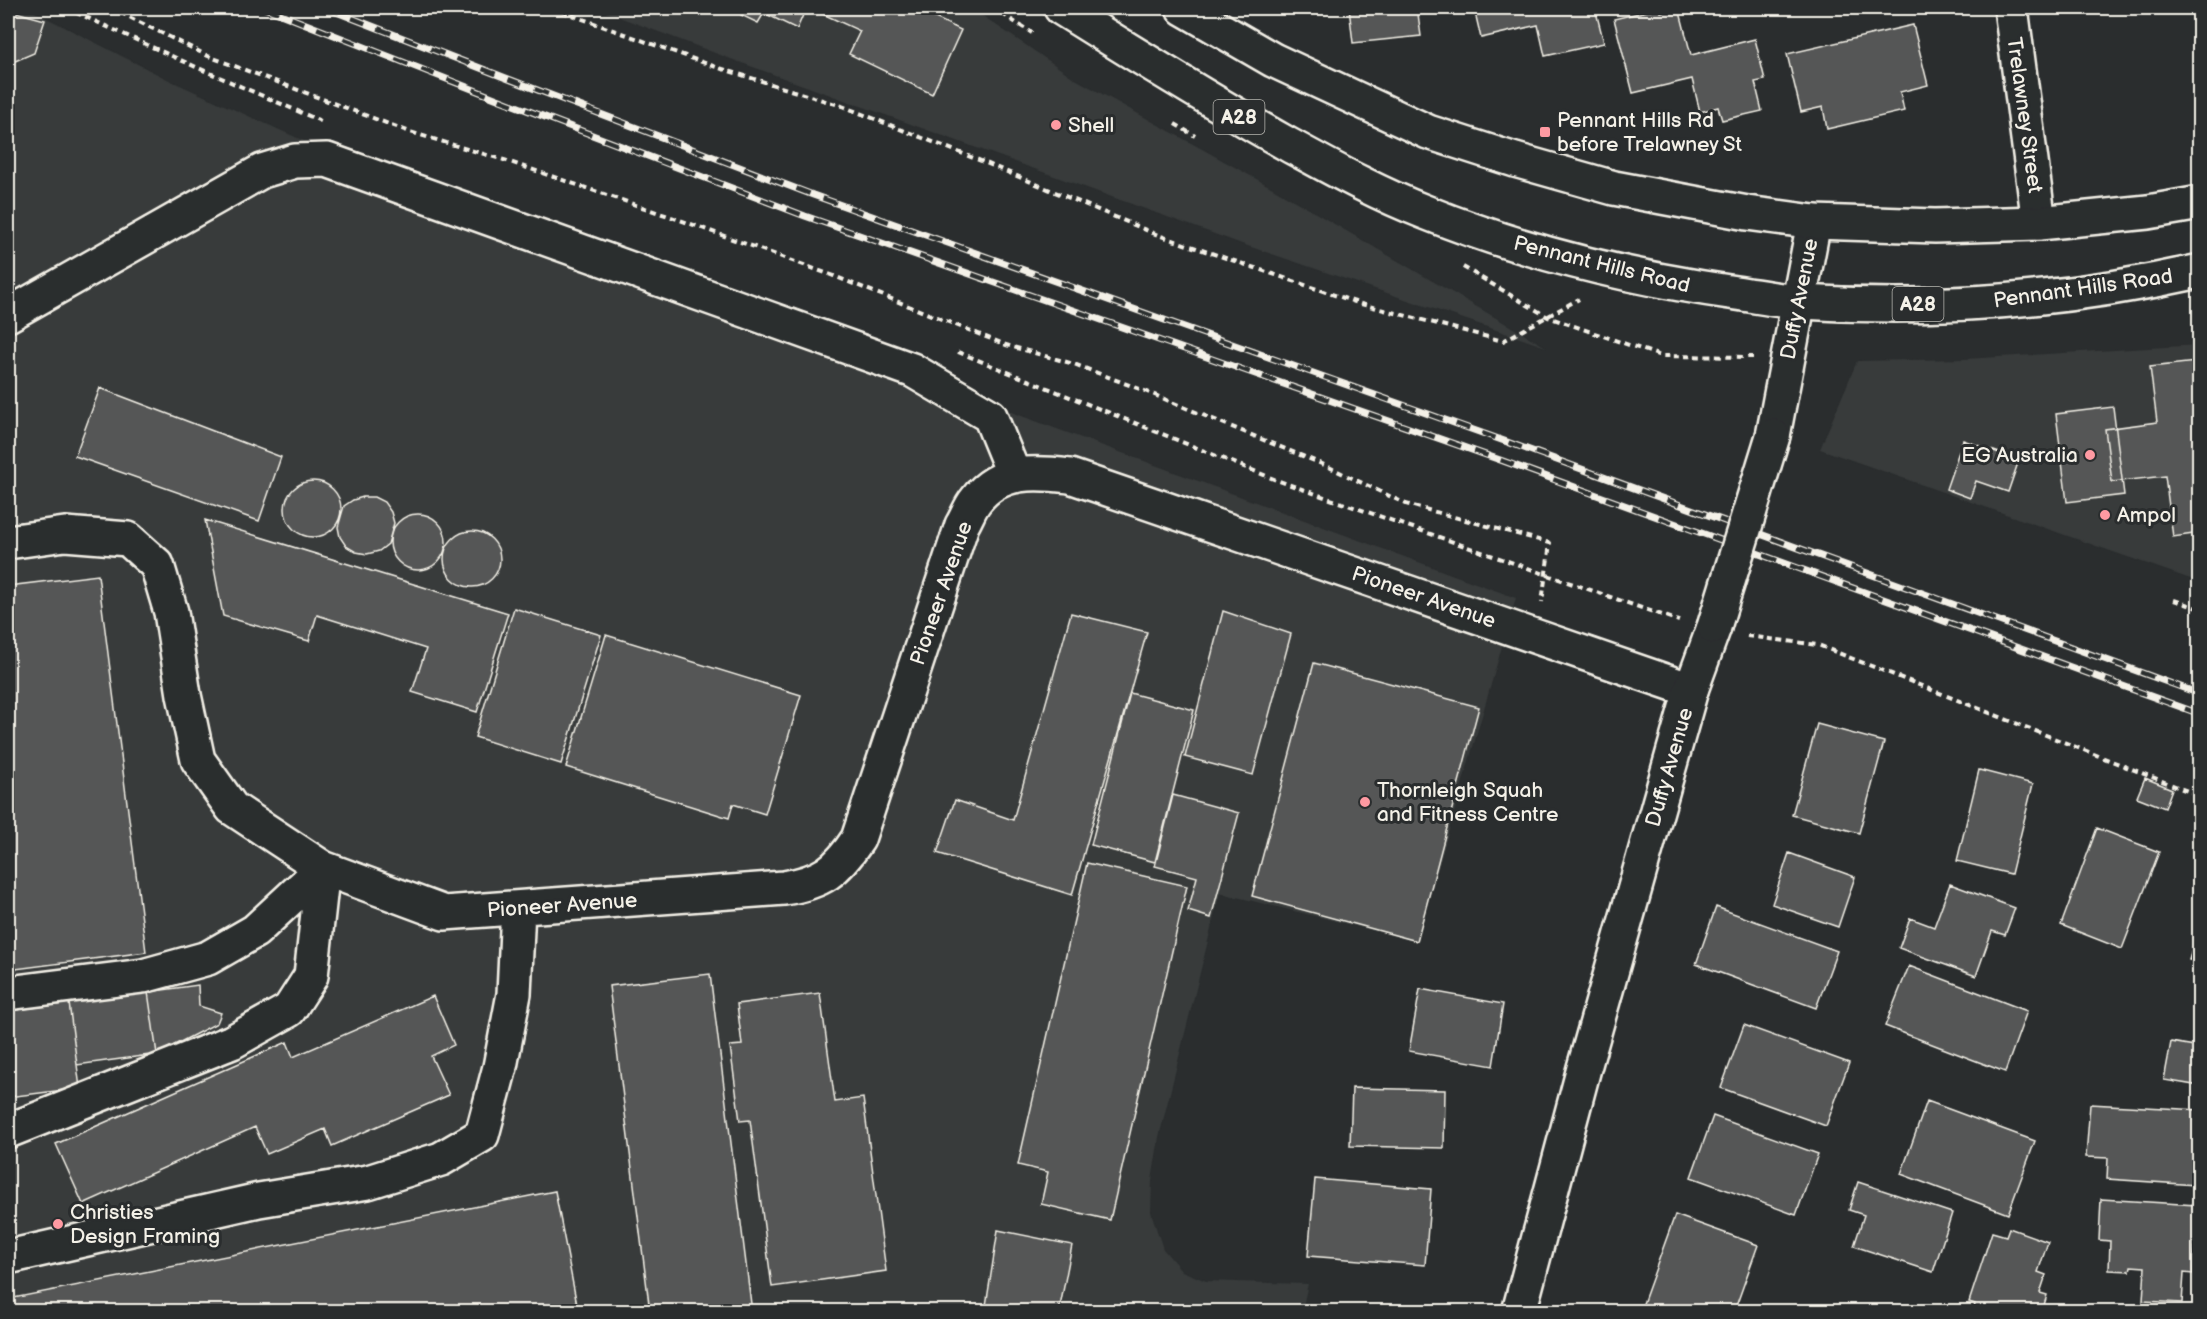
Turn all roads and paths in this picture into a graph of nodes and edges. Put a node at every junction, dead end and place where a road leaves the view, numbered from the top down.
1 (111, 8) edge
2 (552, 8) edge
3 (1061, 8) edge
4 (1183, 8) edge
5 (2011, 8) edge
6 (2199, 203) edge
7 (1815, 222) junction
8 (2039, 223) junction
9 (2199, 271) edge
10 (1624, 273) junction
11 (1799, 302) junction
12 (8, 315) edge
13 (1014, 475) junction
14 (8, 542) edge
15 (2174, 600) dead end
16 (2199, 609) edge
17 (1712, 630) junction
18 (1537, 636) junction
19 (1691, 690) junction
20 (2199, 796) edge
21 (323, 868) junction
22 (518, 908) junction
23 (8, 993) edge
24 (8, 1131) edge
25 (8, 1257) edge
26 (1519, 1311) edge

1 - 18 path
2 - 10 path
3 - 10 main road, Pennant Hills Road / A28
4 - 7 main road
5 - 8 main road, Trelawney Street
6 - 8 main road
7 - 8 main road
7 - 11 main road, Duffy Avenue
9 - 11 main road, Pennant Hills Road / A28
10 - 11 main road, Pennant Hills Road / A28
11 - 17 main road, Duffy Avenue, bridge
12 - 13 main road
13 - 18 main road, Pioneer Avenue
13 - 22 main road, Pioneer Avenue
14 - 21 main road, Pioneer Avenue
15 - 16 path
17 - 19 main road, Duffy Avenue
17 - 20 path
18 - 19 main road, Pioneer Avenue
19 - 26 main road, Duffy Avenue
21 - 22 main road, Pioneer Avenue
21 - 23 main road
21 - 24 main road
22 - 25 main road

